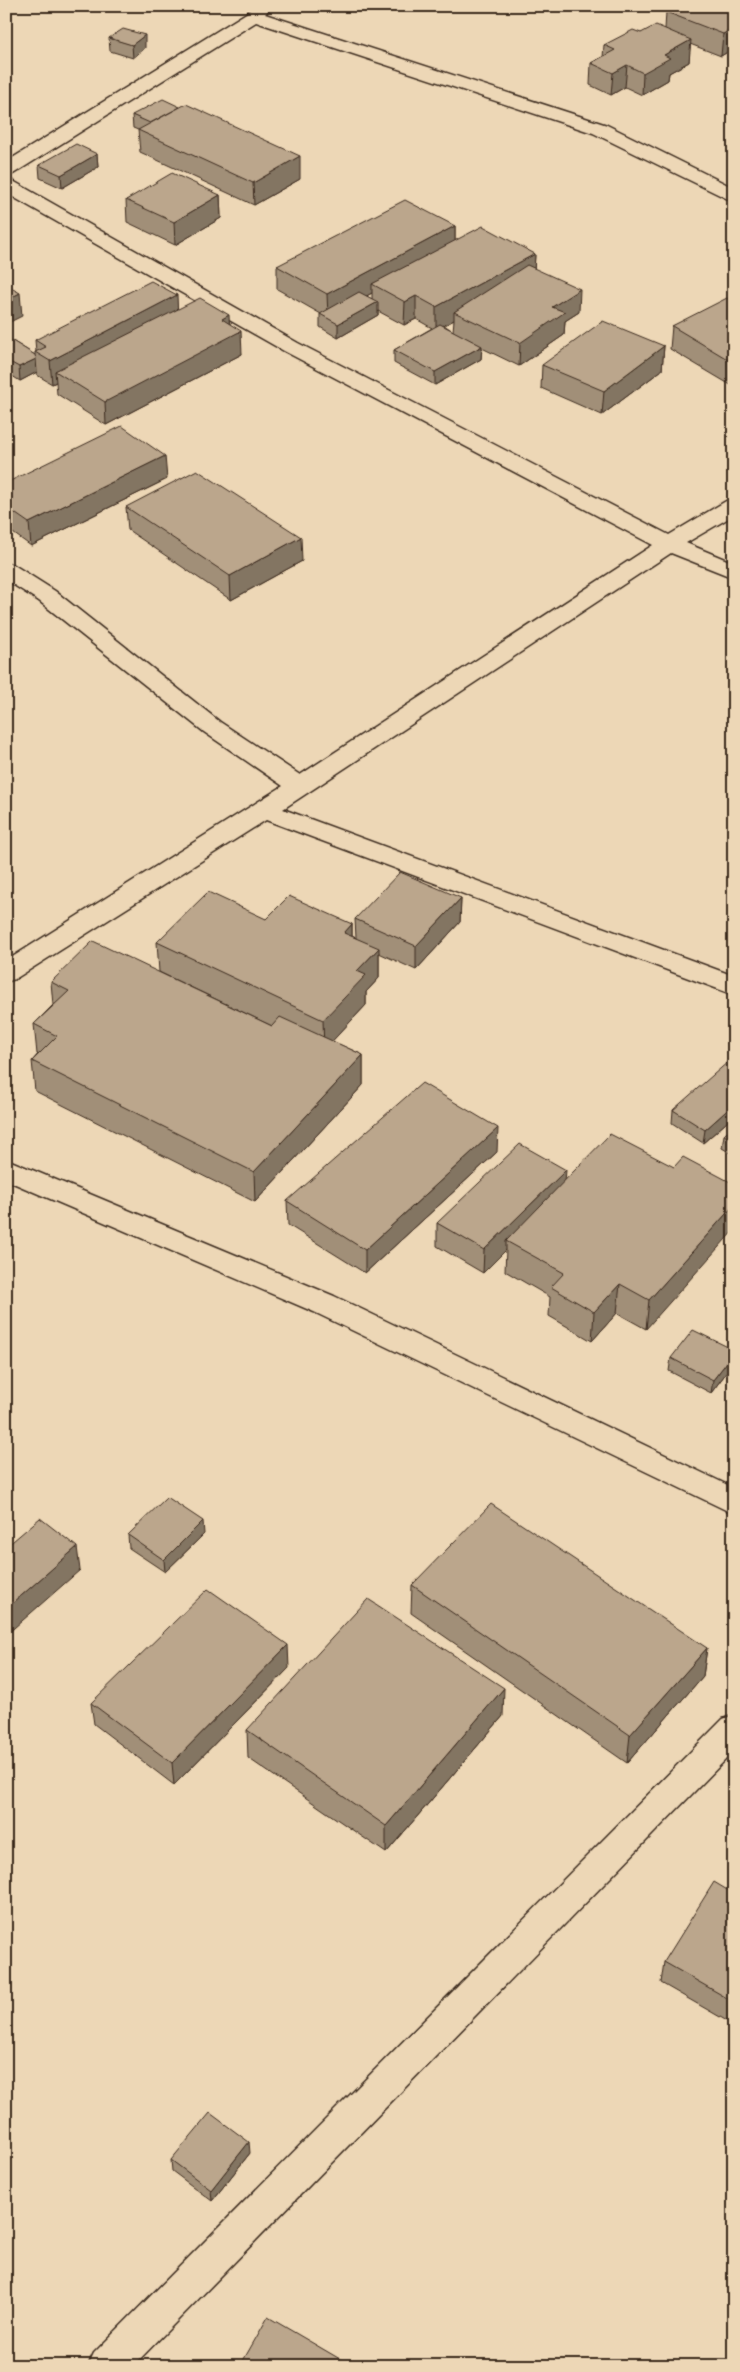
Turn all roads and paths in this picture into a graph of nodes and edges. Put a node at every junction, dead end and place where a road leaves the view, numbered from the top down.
1 (258, 11) edge
2 (6, 170) edge
3 (6, 185) edge
4 (734, 196) edge
5 (734, 506) edge
6 (669, 544) junction
7 (6, 570) edge
8 (734, 571) edge
9 (300, 786) junction
10 (263, 810) junction
11 (6, 973) edge
12 (734, 986) edge
13 (6, 1169) edge
14 (734, 1502) edge
15 (734, 1729) edge
16 (108, 2366) edge

1 - 2 street
1 - 4 street
3 - 6 street
5 - 6 street
6 - 8 street
6 - 9 street
7 - 9 street
9 - 10 street
10 - 11 street
10 - 12 street
13 - 14 street
15 - 16 street

